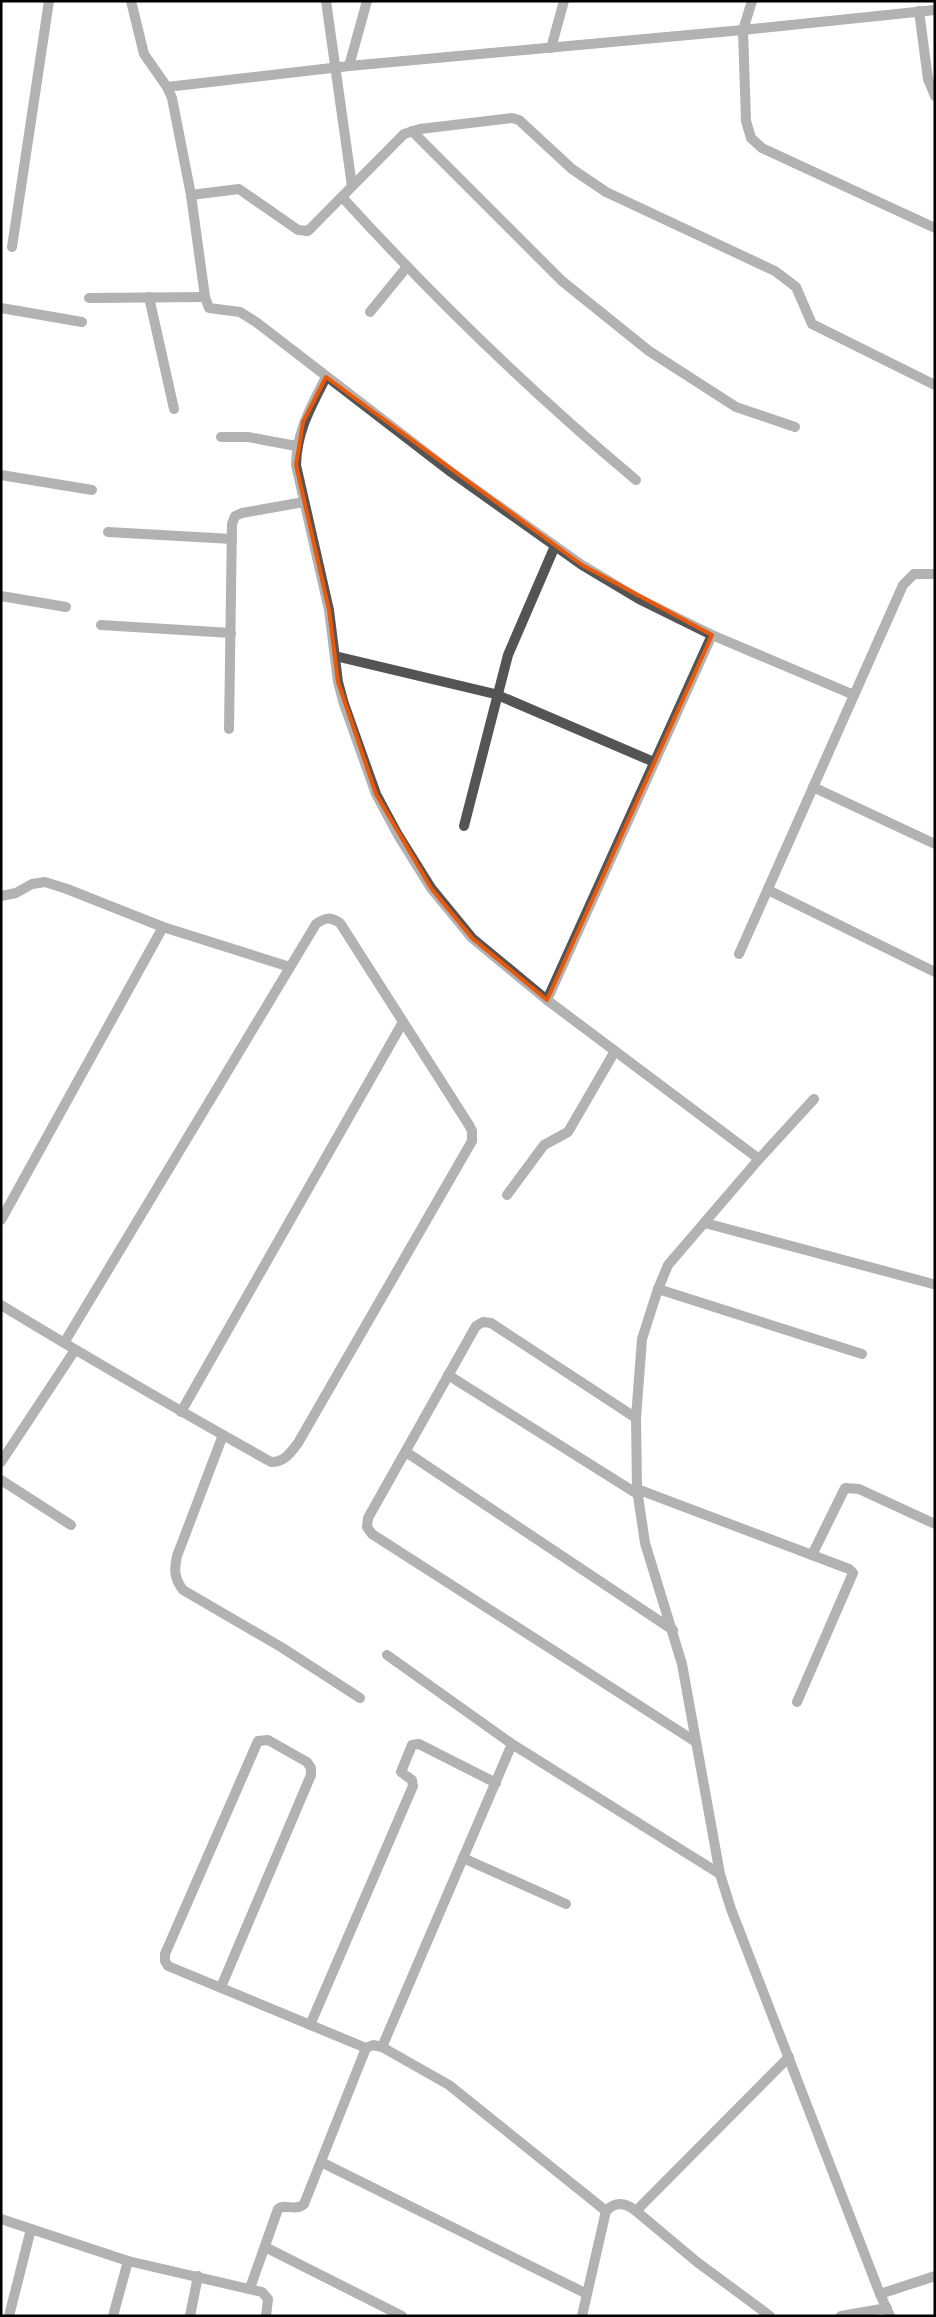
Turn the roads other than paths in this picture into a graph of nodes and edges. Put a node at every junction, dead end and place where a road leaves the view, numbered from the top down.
1 (50, 1) edge
2 (131, 1) edge
3 (326, 1) edge
4 (367, 1) edge
5 (564, 1) edge
6 (752, 1) edge
7 (914, 1) edge
8 (935, 10) edge
9 (915, 12) junction
10 (743, 30) junction
11 (551, 48) junction
12 (350, 66) junction
13 (335, 68) junction
14 (167, 87) junction
15 (935, 96) edge
16 (412, 131) junction
17 (352, 186) junction
18 (192, 196) junction
19 (342, 197) junction
20 (935, 228) edge
21 (12, 247) dead end
22 (406, 268) junction
23 (149, 297) junction
24 (205, 297) junction
25 (89, 298) dead end
26 (1, 308) edge
27 (370, 312) dead end
28 (82, 322) dead end
29 (326, 377) junction
30 (935, 385) edge
31 (174, 409) dead end
32 (795, 427) dead end
33 (221, 437) dead end
34 (296, 446) junction
35 (1, 475) edge
36 (636, 480) dead end
37 (92, 490) dead end
38 (304, 502) junction
39 (108, 532) dead end
40 (232, 539) junction
41 (555, 546) junction
42 (935, 574) edge
43 (1, 596) edge
44 (66, 607) dead end
45 (100, 625) dead end
46 (230, 633) junction
47 (712, 635) junction
48 (335, 656) junction
49 (499, 695) junction
50 (854, 695) junction
51 (229, 729) dead end
52 (654, 762) junction
53 (813, 787) junction
54 (464, 826) dead end
55 (935, 844) edge
56 (768, 890) junction
57 (1, 896) edge
58 (163, 927) junction
59 (739, 954) dead end
60 (290, 967) junction
61 (935, 972) edge
62 (547, 1000) junction
63 (403, 1022) junction
64 (615, 1051) junction
65 (814, 1099) dead end
66 (759, 1159) junction
67 (507, 1195) dead end
68 (1, 1220) edge
69 (705, 1223) junction
70 (933, 1284) dead end
71 (658, 1288) junction
72 (1, 1304) edge
73 (64, 1343) junction
74 (75, 1350) junction
75 (862, 1354) dead end
76 (448, 1375) junction
77 (181, 1412) junction
78 (636, 1418) junction
79 (223, 1435) junction
80 (406, 1452) junction
81 (1, 1462) edge
82 (1, 1480) edge
83 (638, 1492) junction
84 (935, 1524) edge
85 (71, 1525) dead end
86 (812, 1555) junction
87 (673, 1630) junction
88 (387, 1655) dead end
89 (360, 1698) dead end
90 (797, 1702) dead end
91 (696, 1742) junction
92 (512, 1744) junction
93 (496, 1782) junction
94 (464, 1858) junction
95 (720, 1874) junction
96 (566, 1904) dead end
97 (221, 1987) junction
98 (310, 2025) junction
99 (382, 2046) junction
100 (366, 2048) junction
101 (789, 2057) junction
102 (321, 2162) junction
103 (606, 2211) junction
104 (636, 2211) junction
105 (1, 2219) edge
106 (31, 2229) junction
107 (265, 2247) junction
108 (128, 2261) junction
109 (198, 2276) junction
110 (935, 2276) edge
111 (250, 2288) junction
112 (587, 2294) junction
113 (880, 2294) junction
114 (888, 2312) edge
115 (9, 2316) edge
116 (114, 2316) edge
117 (190, 2316) edge
118 (266, 2316) edge
119 (402, 2316) edge
120 (582, 2316) edge
121 (770, 2316) edge
122 (841, 2316) edge

1 - 21 street
2 - 14 street
3 - 13 street
4 - 12 street
5 - 11 street
6 - 10 street
7 - 9 street
8 - 9 street
9 - 10 street
9 - 15 street
10 - 11 street
10 - 20 street
11 - 12 street
12 - 13 street
13 - 14 street
13 - 17 street
14 - 18 street
16 - 17 street
16 - 30 street
16 - 32 street
17 - 19 street
18 - 19 street
18 - 24 street
19 - 22 street
22 - 27 street
22 - 36 street
23 - 24 street
23 - 25 street
23 - 31 street
24 - 29 street
26 - 28 street
29 - 34 street
29 - 41 street
33 - 34 street
34 - 38 street
35 - 37 street
38 - 40 street
38 - 48 street
39 - 40 street
40 - 46 street
41 - 47 street
41 - 49 street
42 - 50 street
43 - 44 street
45 - 46 street
46 - 51 street
47 - 50 street
47 - 52 street
48 - 49 street
48 - 62 street
49 - 52 street
49 - 54 street
50 - 53 street
52 - 62 street
53 - 55 street
53 - 56 street
56 - 59 street
56 - 61 street
57 - 58 street
58 - 60 street
58 - 68 street
60 - 63 street
60 - 73 street
62 - 64 street
63 - 77 street
63 - 79 street
64 - 66 street
64 - 67 street
65 - 66 street
66 - 69 street
69 - 70 street
69 - 71 street
71 - 75 street
71 - 78 street
72 - 73 street
73 - 74 street
74 - 77 street
74 - 81 street
76 - 78 street
76 - 80 street
76 - 83 street
77 - 79 street
78 - 83 street
79 - 89 street
80 - 87 street
80 - 91 street
82 - 85 street
83 - 86 street
83 - 87 street
84 - 86 street
86 - 90 street
87 - 91 street
88 - 92 street
91 - 95 street
92 - 93 street
92 - 95 street
93 - 94 street
93 - 98 street
94 - 96 street
94 - 99 street
95 - 101 street
97 - 97 street
97 - 98 street
98 - 100 street
99 - 100 street
99 - 103 street
100 - 102 street
101 - 104 street
101 - 113 street
102 - 107 street
102 - 112 street
103 - 104 street
103 - 112 street
104 - 121 street
105 - 106 street
106 - 108 street
106 - 115 street
107 - 111 street
107 - 119 street
108 - 109 street
108 - 116 street
109 - 111 street
109 - 117 street
110 - 113 street
111 - 118 street
112 - 120 street
113 - 114 street
114 - 122 street

